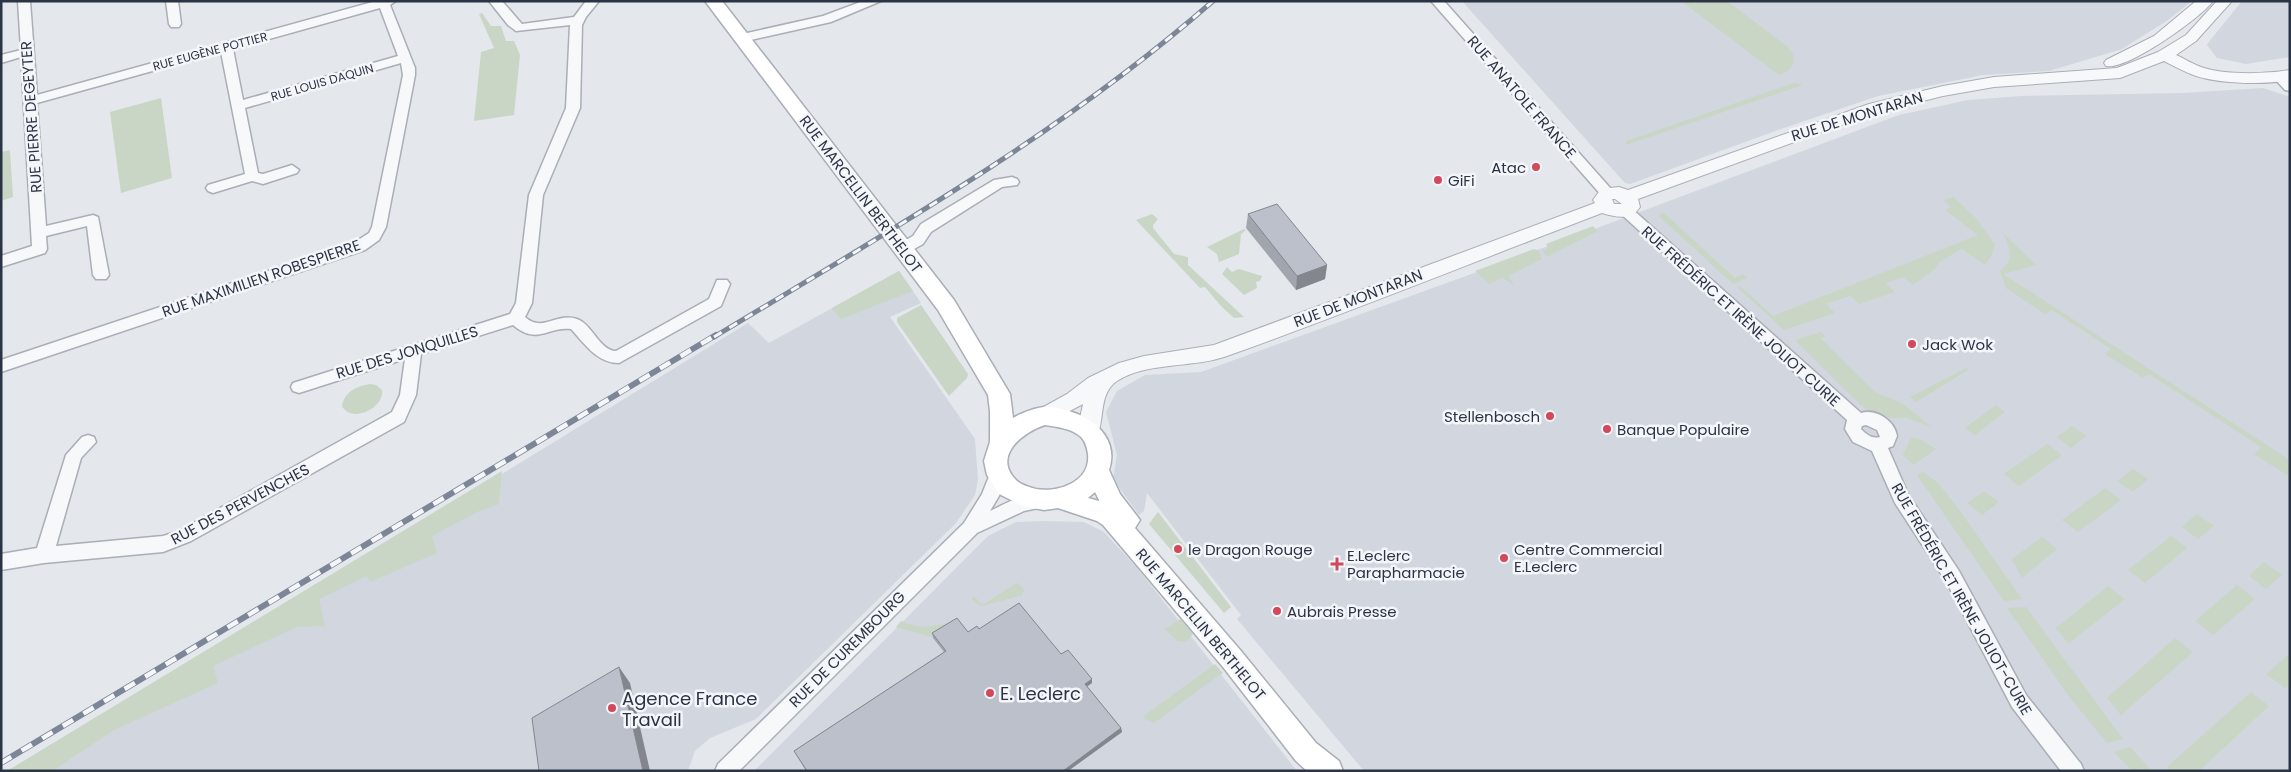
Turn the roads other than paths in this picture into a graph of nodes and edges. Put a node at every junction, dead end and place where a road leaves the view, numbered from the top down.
1 (24, 1) edge
2 (172, 1) edge
3 (495, 1) edge
4 (593, 1) edge
5 (713, 1) edge
6 (875, 1) edge
7 (1437, 1) edge
8 (2206, 1) edge
9 (2225, 1) edge
10 (386, 2) edge
11 (577, 20) junction
12 (175, 24) dead end
13 (742, 38) junction
14 (226, 46) junction
15 (26, 52) junction
16 (2170, 52) junction
17 (405, 58) junction
18 (1, 59) edge
19 (2097, 74) junction
20 (2286, 80) edge
21 (30, 101) junction
22 (240, 106) junction
23 (292, 170) dead end
24 (252, 176) junction
25 (1012, 182) dead end
26 (213, 188) dead end
27 (1606, 200) junction
28 (1626, 204) junction
29 (39, 234) junction
30 (902, 249) junction
31 (1, 262) edge
32 (101, 275) dead end
33 (722, 284) dead end
34 (516, 318) junction
35 (413, 351) junction
36 (1, 366) edge
37 (1108, 376) junction
38 (299, 387) dead end
39 (999, 394) junction
40 (1041, 416) junction
41 (1090, 430) junction
42 (1001, 441) junction
43 (88, 442) dead end
44 (1878, 445) joint
45 (1098, 471) junction
46 (998, 474) junction
47 (1052, 500) junction
48 (970, 528) junction
49 (44, 555) junction
50 (1, 562) edge
51 (724, 771) edge
52 (1329, 771) edge
53 (1341, 771) edge
54 (2074, 771) edge

1 - 15 street, RUE PIERRE DEGEYTER
2 - 12 street
3 - 11 street
4 - 11 street
5 - 13 main road, RUE MARCELLIN BERTHELOT
6 - 13 street
7 - 27 street, RUE ANATOLE FRANCE
8 - 19 street, RUE DE MONTARAN
9 - 16 street, RUE DE MONTARAN
10 - 14 street, RUE EUGÈNE POTTIER
10 - 17 street, RUE MAXIMILIEN ROBESPIERRE
11 - 34 street
13 - 30 main road, RUE MARCELLIN BERTHELOT
14 - 21 street, RUE EUGÈNE POTTIER
14 - 22 street
15 - 18 street
15 - 21 street, RUE PIERRE DEGEYTER
16 - 19 street, RUE DE MONTARAN
16 - 20 street
17 - 22 street, RUE LOUIS DAQUIN
17 - 36 street, RUE MAXIMILIEN ROBESPIERRE
19 - 28 street, RUE DE MONTARAN
21 - 29 street, RUE PIERRE DEGEYTER
22 - 24 street
23 - 24 street
24 - 26 street
25 - 30 street
27 - 28 street
27 - 37 street, RUE DE MONTARAN
28 - 44 street, RUE FRÉDÉRIC ET IRÈNE JOLIOT CURIE
29 - 31 street, RUE PIERRE DEGEYTER
29 - 32 street
30 - 39 main road, RUE MARCELLIN BERTHELOT
33 - 34 street
34 - 35 street, RUE DES JONQUILLES
35 - 38 street, RUE DES JONQUILLES
35 - 49 street, RUE DES PERVENCHES
37 - 40 street, RUE DE MONTARAN
37 - 41 street
39 - 40 main road, RUE MARCELLIN BERTHELOT
39 - 42 main road, RUE MARCELLIN BERTHELOT
40 - 41 main road, RUE MARCELLIN BERTHELOT
40 - 42 main road
41 - 45 main road, RUE MARCELLIN BERTHELOT
42 - 46 main road, RUE MARCELLIN BERTHELOT
43 - 49 street
44 - 54 street, RUE FRÉDÉRIC ET IRÈNE JOLIOT-CURIE
45 - 47 main road
45 - 53 main road, RUE MARCELLIN BERTHELOT
46 - 47 main road, RUE MARCELLIN BERTHELOT
46 - 48 street, RUE DE CUREMBOURG
47 - 48 street, RUE DE CUREMBOURG
47 - 52 main road, RUE MARCELLIN BERTHELOT
48 - 51 street, RUE DE CUREMBOURG
49 - 50 street, RUE DES PERVENCHES

